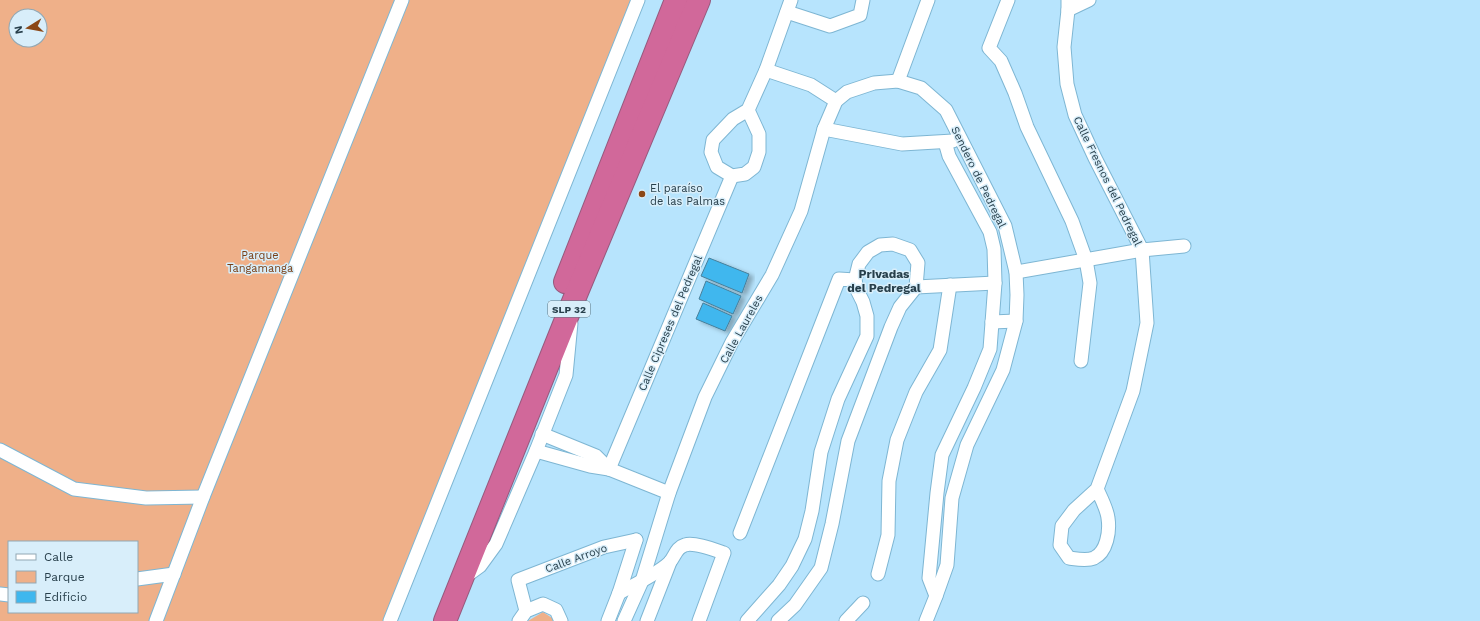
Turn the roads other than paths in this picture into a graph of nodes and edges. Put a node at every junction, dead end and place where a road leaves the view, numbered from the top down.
1 (402, 0) edge
2 (638, 0) edge
3 (676, 0) edge
4 (699, 0) edge
5 (863, 0) edge
6 (928, 0) edge
7 (1008, 0) edge
8 (1089, 0) edge
9 (1068, 5) edge
10 (789, 6) edge
11 (766, 70) junction
12 (898, 81) junction
13 (836, 101) junction
14 (748, 110) junction
15 (824, 130) junction
16 (962, 141) junction
17 (945, 142) junction
18 (732, 176) junction
19 (1005, 226) junction
20 (990, 232) junction
21 (1184, 246) dead end
22 (1142, 250) junction
23 (1086, 260) junction
24 (1016, 272) junction
25 (855, 280) junction
26 (995, 282) junction
27 (950, 285) junction
28 (916, 287) junction
29 (574, 297) junction
30 (1016, 321) junction
31 (992, 322) junction
32 (1081, 361) dead end
33 (974, 388) junction
34 (992, 393) junction
35 (542, 434) junction
36 (950, 439) junction
37 (967, 445) junction
38 (0, 450) edge
39 (536, 451) junction
40 (609, 469) junction
41 (1097, 488) junction
42 (669, 493) junction
43 (937, 493) junction
44 (203, 497) junction
45 (952, 498) junction
46 (740, 533) dead end
47 (931, 558) junction
48 (670, 562) junction
49 (947, 565) junction
50 (174, 574) junction
51 (878, 574) dead end
52 (138, 579) edge
53 (462, 579) junction
54 (642, 581) junction
55 (619, 593) junction
56 (936, 596) junction
57 (863, 603) dead end
58 (523, 616) edge
59 (156, 621) edge
60 (390, 621) edge
61 (431, 621) edge
62 (445, 621) edge
63 (561, 621) edge
64 (608, 621) edge
65 (624, 621) edge
66 (647, 621) edge
67 (699, 621) edge
68 (747, 621) edge
69 (778, 621) edge
70 (846, 621) edge
71 (924, 621) edge

1 - 44 street
2 - 60 street
3 - 61 highway, SLP 32
4 - 29 highway, SLP 32
5 - 10 street
6 - 12 street
7 - 23 street
8 - 9 street, Calle Fresnos del Pedregal
9 - 22 street, Calle Fresnos del Pedregal
10 - 11 street
11 - 13 street
11 - 14 street
12 - 13 street
12 - 16 street, Sendero de Pedregal
13 - 15 street, Calle Laureles
14 - 18 street
14 - 18 street
15 - 17 street
15 - 42 street, Calle Laureles
16 - 17 street
16 - 19 street, Sendero de Pedregal
17 - 20 street
18 - 40 street, Calle Cipreses del Pedregal
19 - 20 street
19 - 24 street, Sendero de Pedregal
20 - 26 street
21 - 22 street
22 - 23 street
22 - 41 street, Calle Fresnos del Pedregal
23 - 24 street
23 - 32 street
24 - 30 street, Sendero de Pedregal
25 - 28 street
25 - 46 street
25 - 68 street
26 - 27 street
26 - 31 street
27 - 28 street
27 - 51 street
28 - 69 street
29 - 35 street
29 - 53 highway, SLP 32
30 - 31 street
30 - 34 street, Sendero de Pedregal
31 - 33 street
33 - 34 street
33 - 36 street
34 - 37 street, Sendero de Pedregal
35 - 39 street
35 - 40 street
36 - 37 street
36 - 43 street
37 - 45 street, Sendero de Pedregal
38 - 44 street
39 - 40 street
39 - 53 street
40 - 42 street
41 - 41 street, Calle Fresnos del Pedregal
42 - 54 street, Calle Laureles
43 - 45 street
43 - 47 street
44 - 50 street
45 - 49 street, Sendero de Pedregal
47 - 49 street
47 - 56 street
48 - 54 street
48 - 66 street
48 - 67 street
49 - 56 street, Sendero de Pedregal
50 - 52 street
50 - 59 street
53 - 62 highway, SLP 32
54 - 55 street
54 - 65 street, Calle Laureles
55 - 58 street, Calle Arroyo
55 - 64 street
56 - 71 street, Sendero de Pedregal
57 - 70 street
58 - 63 street

